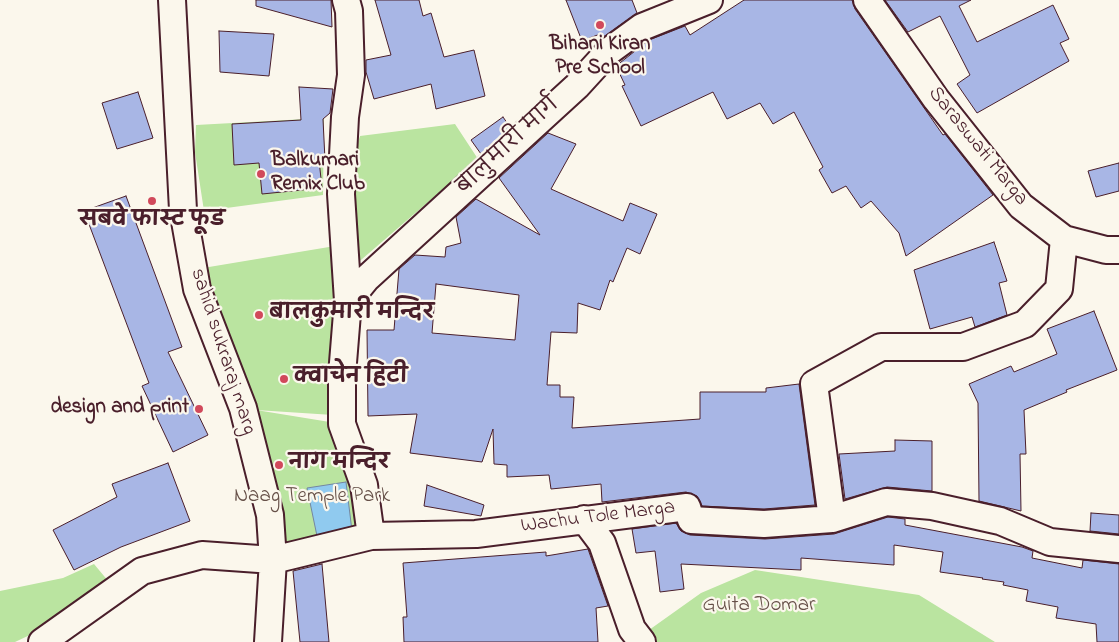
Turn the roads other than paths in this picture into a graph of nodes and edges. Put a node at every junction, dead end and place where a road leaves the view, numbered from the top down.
1 (172, 0) edge
2 (346, 0) edge
3 (709, 0) edge
4 (868, 0) edge
5 (1064, 239) junction
6 (1119, 250) edge
7 (348, 301) junction
8 (584, 519) junction
9 (832, 519) junction
10 (371, 536) junction
11 (1119, 550) edge
12 (273, 560) junction
13 (42, 642) edge
14 (268, 642) edge
15 (642, 642) edge

1 - 12 street, sahid sukraraj marg
2 - 7 street
3 - 7 street, बालुमारी मार्ग
4 - 5 street, Saraswati Marga
5 - 6 street, Saraswati Marga
5 - 9 street
7 - 10 street
8 - 9 street, Wachu Tole Marga
8 - 10 street, Wachu Tole Marga
8 - 15 street
9 - 11 street, Wachu Tole Marga
10 - 12 street, Wachu Tole Marga
12 - 13 street, Wachu Tole Marga
12 - 14 street, sahid sukraraj marg

